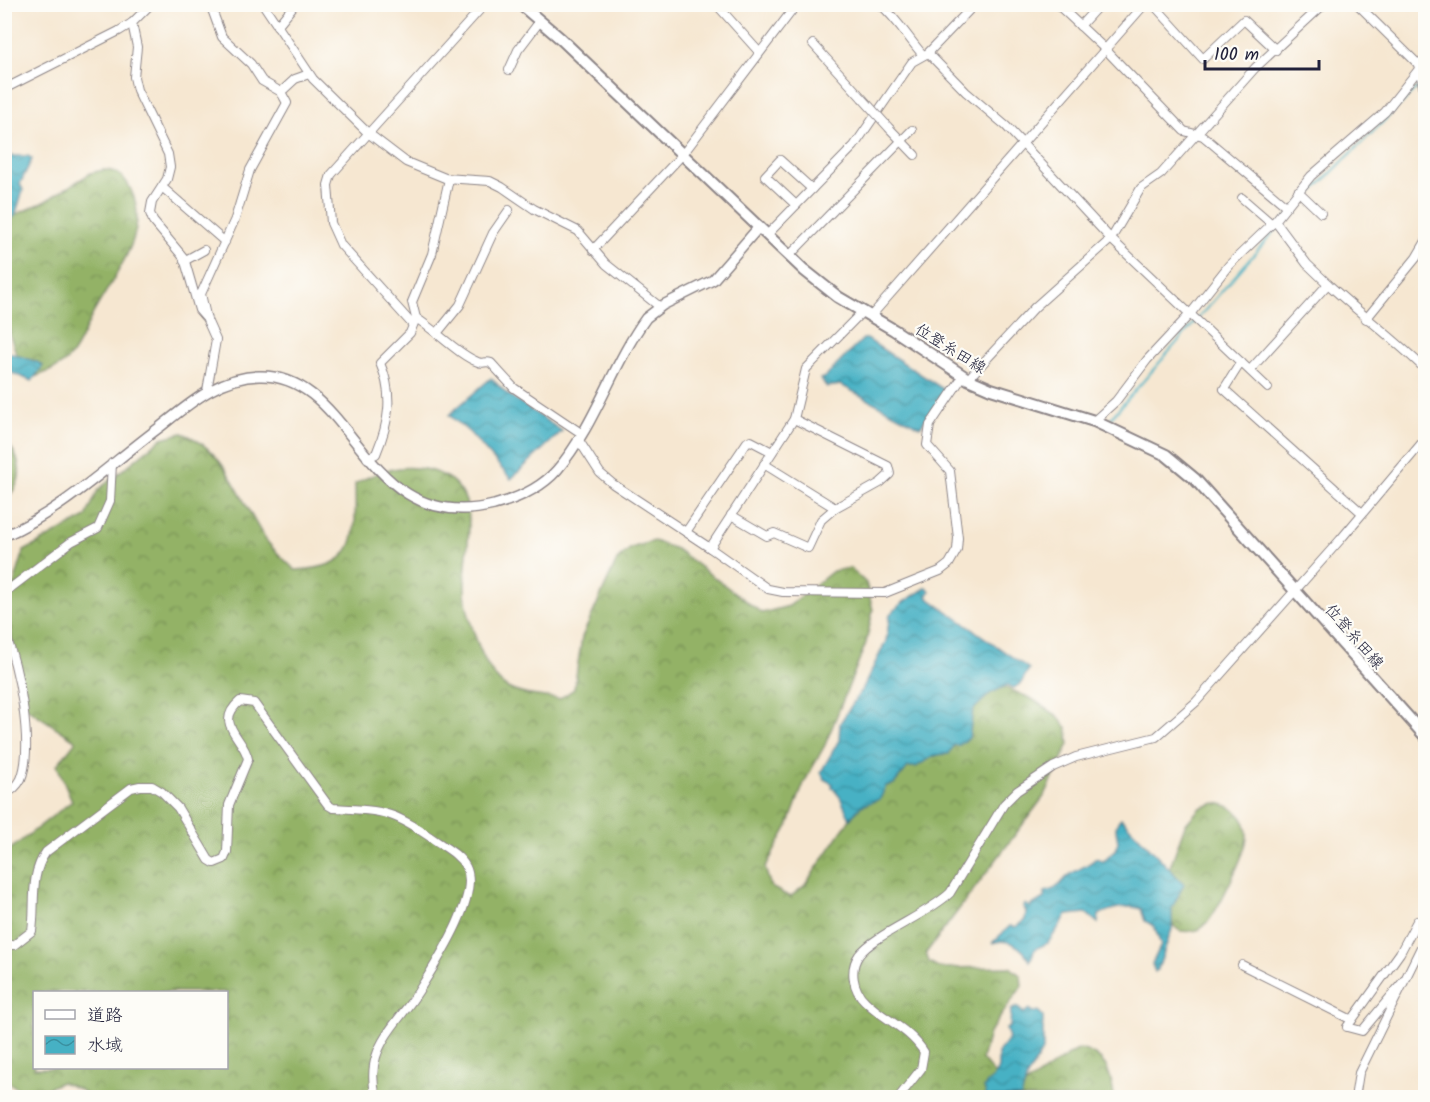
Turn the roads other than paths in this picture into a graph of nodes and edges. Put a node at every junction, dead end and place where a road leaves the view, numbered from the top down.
1 (151, 4) edge
2 (210, 4) edge
3 (263, 4) edge
4 (295, 4) edge
5 (486, 4) edge
6 (520, 4) edge
7 (716, 4) edge
8 (797, 4) edge
9 (880, 4) edge
10 (975, 4) edge
11 (1057, 4) edge
12 (1100, 4) edge
13 (1145, 4) edge
14 (1153, 4) edge
15 (1324, 4) edge
16 (1357, 4) edge
17 (540, 21) junction
18 (132, 23) junction
19 (277, 26) junction
20 (1080, 26) junction
21 (813, 44) dead end
22 (1105, 49) junction
23 (1276, 50) junction
24 (759, 52) junction
25 (926, 54) junction
26 (1425, 58) edge
27 (509, 69) dead end
28 (1420, 71) edge
29 (309, 74) junction
30 (4, 88) edge
31 (281, 92) junction
32 (1425, 98) edge
33 (912, 130) dead end
34 (368, 133) junction
35 (1194, 136) junction
36 (902, 141) junction
37 (1023, 144) junction
38 (683, 154) junction
39 (915, 155) dead end
40 (448, 179) junction
41 (162, 187) junction
42 (812, 189) junction
43 (1298, 191) junction
44 (1242, 198) dead end
45 (796, 205) junction
46 (1286, 206) junction
47 (510, 210) dead end
48 (1321, 213) dead end
49 (1273, 223) junction
50 (763, 231) junction
51 (1111, 239) junction
52 (1425, 241) edge
53 (225, 242) junction
54 (204, 250) dead end
55 (593, 250) junction
56 (789, 256) junction
57 (184, 261) junction
58 (1328, 285) junction
59 (660, 307) junction
60 (867, 313) junction
61 (1191, 313) junction
62 (207, 320) junction
63 (1366, 320) junction
64 (414, 321) junction
65 (438, 332) junction
66 (1241, 362) junction
67 (1250, 370) junction
68 (1425, 370) edge
69 (965, 377) junction
70 (1268, 388) dead end
71 (207, 391) junction
72 (794, 419) junction
73 (1094, 421) junction
74 (580, 436) junction
75 (1425, 438) edge
76 (772, 452) junction
77 (367, 458) junction
78 (112, 463) junction
79 (764, 464) junction
80 (835, 508) junction
81 (1362, 513) junction
82 (731, 515) junction
83 (686, 532) junction
84 (4, 536) edge
85 (710, 548) junction
86 (1296, 590) junction
87 (4, 593) edge
88 (4, 633) edge
89 (1425, 737) edge
90 (4, 795) edge
91 (1417, 921) dead end
92 (1425, 937) edge
93 (4, 945) edge
94 (1242, 964) dead end
95 (1407, 977) junction
96 (1352, 1020) junction
97 (376, 1098) edge
98 (898, 1098) edge
99 (1355, 1098) edge

1 - 18 street
2 - 31 street
3 - 19 street
4 - 19 street
5 - 34 street
6 - 17 main road, 位登糸田線
7 - 24 street
8 - 24 street
9 - 25 street
10 - 25 street
11 - 20 street
12 - 20 street
13 - 22 street
14 - 23 street
15 - 23 street
16 - 28 street
17 - 27 street
17 - 38 main road, 位登糸田線
18 - 30 street
18 - 41 street
19 - 29 street
20 - 22 street
21 - 36 street, bridge
22 - 35 street
22 - 37 street
23 - 35 street
24 - 38 street
25 - 37 street
25 - 42 street
26 - 28 street
28 - 32 street
28 - 43 street
29 - 31 street
29 - 34 street
31 - 53 street
33 - 36 street
34 - 40 street
34 - 64 street
35 - 46 street
35 - 51 street
36 - 39 street
36 - 56 street
37 - 51 street
37 - 60 street
38 - 50 main road, 位登糸田線
38 - 55 street
40 - 55 street
40 - 64 street
41 - 53 street
41 - 57 street
42 - 45 street
42 - 45 street
43 - 46 street
43 - 48 street
44 - 49 street
45 - 50 street
46 - 49 street
47 - 65 street
49 - 58 street
49 - 61 street
50 - 56 main road, 位登糸田線
50 - 59 street
51 - 61 street
51 - 69 street
52 - 63 street
53 - 62 street
54 - 57 street
55 - 59 street
56 - 60 main road, 位登糸田線
57 - 62 street
58 - 63 street
58 - 67 street
59 - 74 street
60 - 69 main road, 位登糸田線
60 - 72 street
61 - 66 street
61 - 73 street
62 - 71 street
63 - 68 street
64 - 65 street
64 - 77 street
65 - 74 street
66 - 67 street
66 - 81 street
67 - 70 street
69 - 73 main road, 位登糸田線
69 - 85 street
71 - 77 street
71 - 78 street
72 - 76 street
72 - 80 street
73 - 86 main road, 位登糸田線
74 - 77 street
74 - 83 street
75 - 81 street
76 - 79 street
76 - 83 street
78 - 84 street
78 - 87 street
79 - 80 street
79 - 82 street
80 - 82 street
81 - 86 street
82 - 85 street
83 - 85 street
86 - 89 main road, 位登糸田線
86 - 98 street
88 - 90 street
91 - 96 street
92 - 95 street
93 - 97 street
94 - 96 street
95 - 96 street
95 - 99 street

